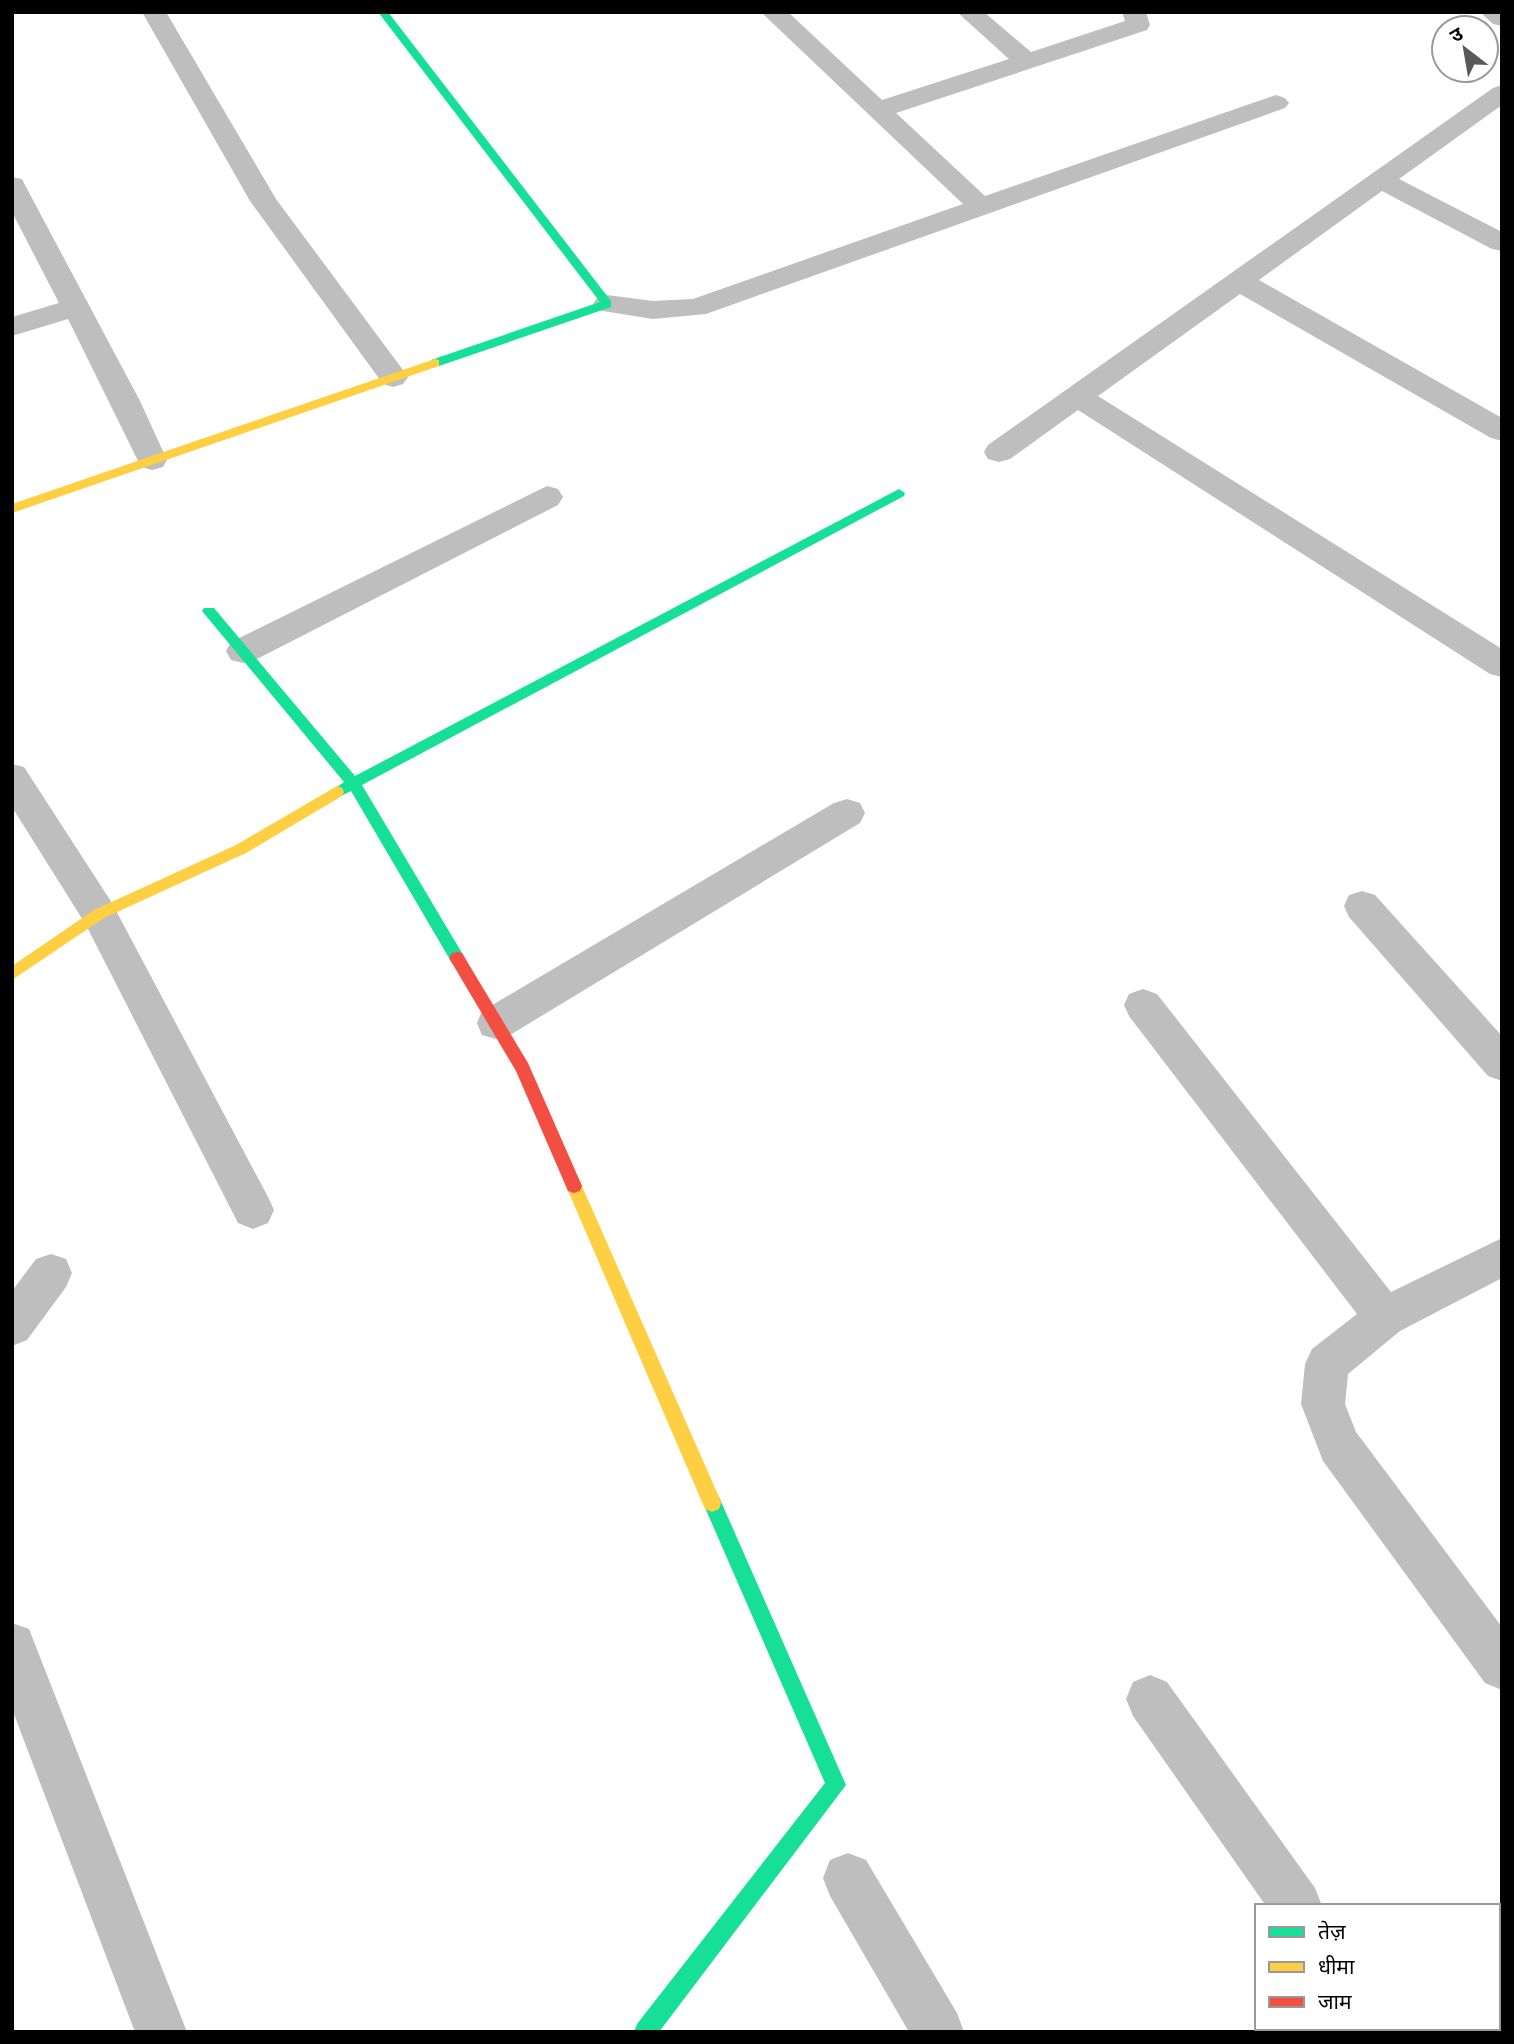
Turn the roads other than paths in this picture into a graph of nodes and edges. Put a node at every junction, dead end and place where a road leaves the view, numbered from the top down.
1 (154, 12) edge
2 (383, 12) edge
3 (773, 12) edge
4 (969, 12) edge
5 (1134, 12) edge
6 (1492, 12) edge
7 (1502, 19) edge
8 (1026, 61) junction
9 (1502, 93) edge
10 (1276, 103) dead end
11 (878, 110) junction
12 (1381, 180) junction
13 (12, 185) edge
14 (981, 207) junction
15 (1502, 243) edge
16 (1239, 281) junction
17 (607, 304) junction
18 (76, 307) junction
19 (12, 327) edge
20 (393, 377) junction
21 (1077, 396) junction
22 (1502, 430) edge
23 (999, 452) dead end
24 (152, 460) junction
25 (899, 493) dead end
26 (547, 497) dead end
27 (12, 509) edge
28 (209, 611) dead end
29 (243, 651) junction
30 (1502, 665) edge
31 (12, 777) edge
32 (354, 783) junction
33 (847, 813) dead end
34 (1362, 906) dead end
35 (99, 914) junction
36 (12, 974) edge
37 (1143, 1005) dead end
38 (496, 1024) junction
39 (1502, 1064) edge
40 (253, 1210) dead end
41 (1502, 1257) edge
42 (51, 1273) dead end
43 (1385, 1317) junction
44 (12, 1326) edge
45 (12, 1646) edge
46 (1502, 1666) edge
47 (1150, 1699) dead end
48 (848, 1878) dead end
49 (1296, 1904) edge
50 (161, 2032) edge
51 (645, 2032) edge
52 (938, 2032) edge

1 - 20 street
2 - 17 street
3 - 11 street
4 - 8 street
5 - 8 street
6 - 7 street
8 - 11 street
9 - 12 street
10 - 14 street
11 - 14 street
12 - 15 street
12 - 16 street
13 - 18 street
14 - 17 street
16 - 21 street
16 - 22 street
17 - 20 street
18 - 19 street
18 - 24 street
20 - 24 street
21 - 23 street
21 - 30 street
24 - 27 street
25 - 32 street
26 - 29 street
28 - 29 street
29 - 32 street
31 - 35 street
32 - 35 street
32 - 38 street
33 - 38 street
34 - 39 street
35 - 36 street
35 - 40 street
37 - 43 street
38 - 51 street
41 - 43 street
42 - 44 street
43 - 46 street
45 - 50 street
47 - 49 street
48 - 52 street

